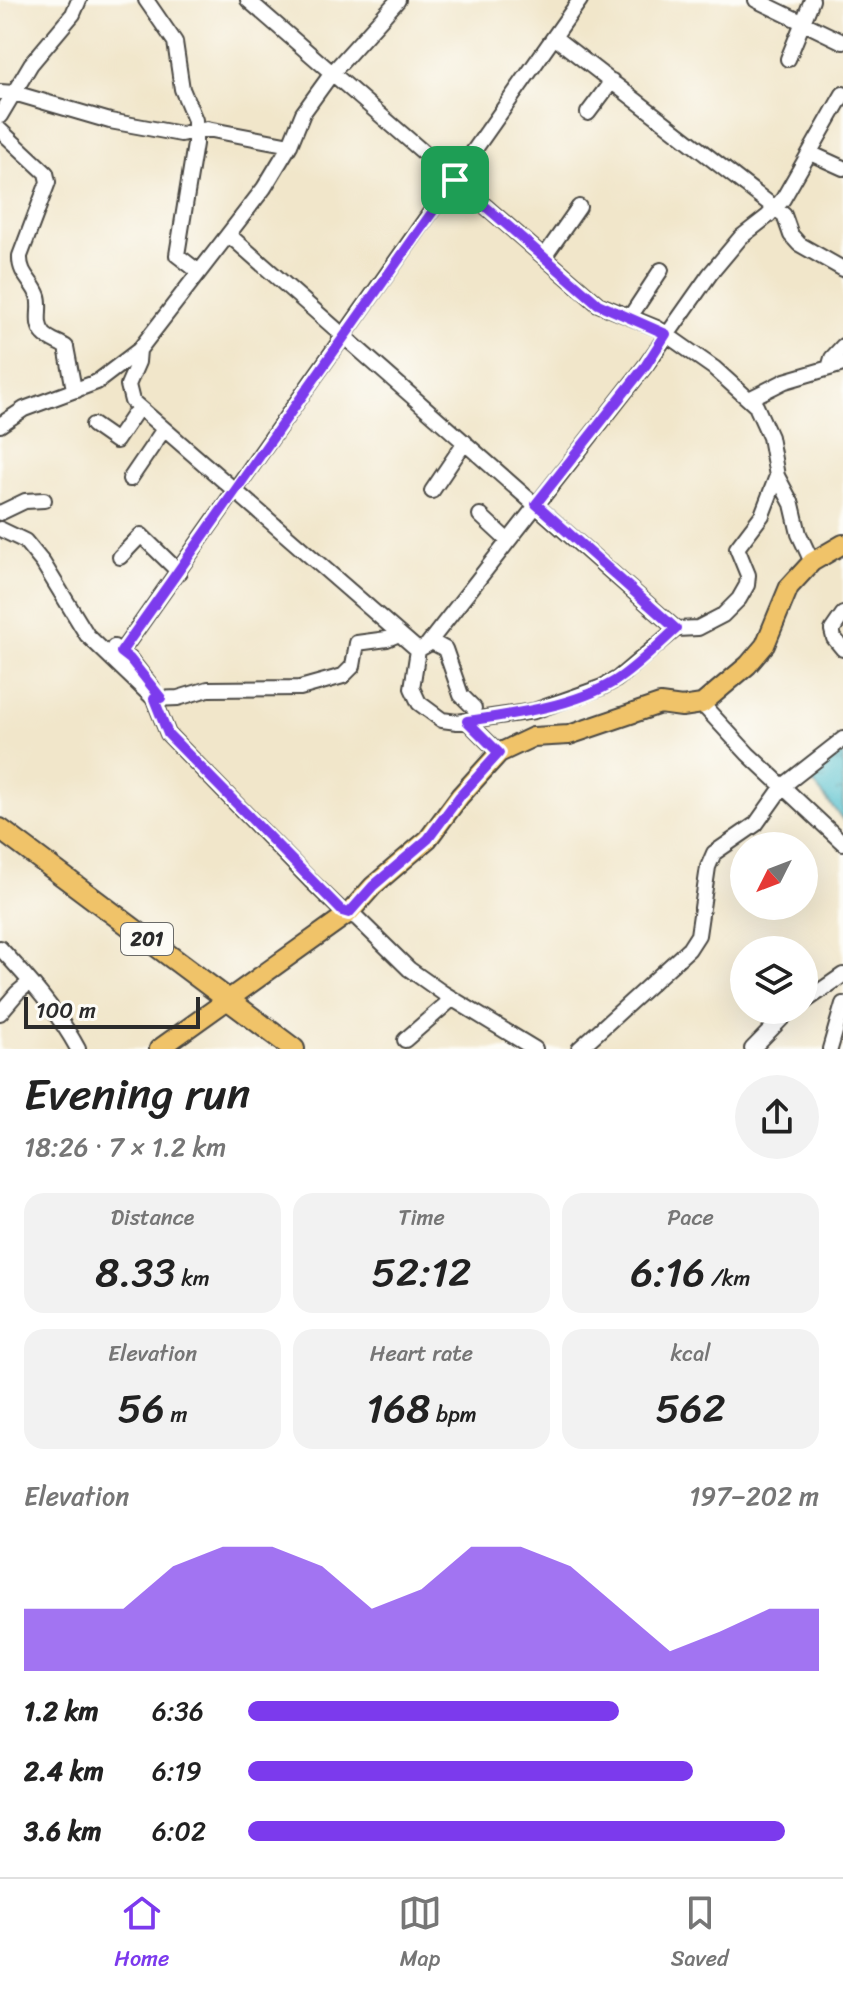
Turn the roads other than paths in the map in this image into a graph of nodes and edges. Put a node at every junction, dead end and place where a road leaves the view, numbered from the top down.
1 (79, 0) edge
2 (146, 0) edge
3 (248, 0) edge
4 (398, 0) edge
5 (580, 0) edge
6 (756, 0) edge
7 (812, 0) edge
8 (802, 22) junction
9 (554, 37) junction
10 (843, 42) edge
11 (788, 59) dead end
12 (332, 73) junction
13 (612, 81) junction
14 (7, 93) edge
15 (843, 94) edge
16 (588, 113) dead end
17 (0, 116) edge
18 (0, 130) edge
19 (195, 133) junction
20 (290, 145) junction
21 (810, 153) junction
22 (843, 168) edge
23 (455, 180) junction
24 (579, 207) dead end
25 (776, 208) junction
26 (229, 235) junction
27 (544, 257) junction
28 (843, 269) edge
29 (661, 270) dead end
30 (199, 272) junction
31 (630, 317) junction
32 (666, 334) junction
33 (345, 336) junction
34 (843, 346) edge
35 (139, 350) junction
36 (836, 366) edge
37 (77, 390) junction
38 (749, 399) junction
39 (139, 407) junction
40 (0, 425) edge
41 (93, 425) dead end
42 (164, 429) junction
43 (465, 442) junction
44 (777, 476) junction
45 (130, 479) dead end
46 (236, 491) junction
47 (432, 491) dead end
48 (44, 500) dead end
49 (536, 504) junction
50 (0, 513) edge
51 (480, 515) dead end
52 (0, 529) edge
53 (508, 541) junction
54 (843, 544) edge
55 (120, 557) dead end
56 (812, 562) junction
57 (179, 572) junction
58 (843, 614) edge
59 (676, 629) junction
60 (399, 634) junction
61 (87, 635) junction
62 (424, 646) junction
63 (843, 649) edge
64 (121, 652) junction
65 (158, 699) junction
66 (702, 704) junction
67 (470, 714) junction
68 (843, 739) edge
69 (499, 753) junction
70 (783, 786) junction
71 (0, 829) edge
72 (843, 843) edge
73 (0, 845) edge
74 (349, 913) junction
75 (0, 949) edge
76 (843, 977) edge
77 (30, 982) junction
78 (818, 993) edge
79 (452, 999) junction
80 (222, 1003) junction
81 (843, 1004) edge
82 (0, 1013) edge
83 (776, 1024) edge
84 (405, 1040) dead end
85 (78, 1049) edge
86 (159, 1049) edge
87 (273, 1049) edge
88 (294, 1049) edge
89 (535, 1049) edge
90 (579, 1049) edge
91 (752, 1049) edge
92 (830, 1049) edge

1 - 14 street
2 - 19 street
3 - 12 street
4 - 12 street
5 - 9 street
6 - 8 street
7 - 8 street
8 - 10 street
8 - 11 street
9 - 13 street
9 - 23 street
12 - 20 street
12 - 23 street
13 - 16 street
13 - 25 street
14 - 17 street
14 - 19 street
15 - 21 street
18 - 37 street
19 - 20 street
19 - 30 street
20 - 26 street
21 - 22 street
21 - 25 street
23 - 27 street
23 - 33 street
24 - 27 street
25 - 28 street
25 - 32 street
26 - 30 street
26 - 33 street
27 - 31 street
29 - 31 street
30 - 35 street
31 - 32 street
32 - 38 street
32 - 49 street
33 - 43 street
33 - 46 street
34 - 36 street
35 - 37 street
35 - 39 street
36 - 38 street
37 - 40 street
38 - 44 street
39 - 41 street
39 - 42 street
42 - 45 street
42 - 46 street
43 - 47 street
43 - 49 street
44 - 56 street
44 - 59 street
46 - 57 street
46 - 60 street
48 - 50 street
49 - 53 street
49 - 59 street
51 - 53 street
52 - 61 street
53 - 62 street
54 - 56 main road
55 - 57 street
56 - 66 main road
57 - 64 street
58 - 63 street
59 - 67 street
60 - 62 street
60 - 65 street
61 - 64 street
61 - 65 street
62 - 67 street
62 - 67 street
64 - 65 street
65 - 74 street
66 - 69 main road
66 - 70 street
67 - 69 street
68 - 70 street
69 - 74 main road
70 - 72 street
70 - 90 street
71 - 80 highway, 201
73 - 80 highway, 201
74 - 79 street
74 - 80 main road
75 - 77 street
76 - 78 street
77 - 82 street
77 - 85 street
79 - 84 street
79 - 89 street
80 - 86 main road
80 - 87 highway, 201
80 - 88 highway, 201
81 - 92 street
83 - 91 street

